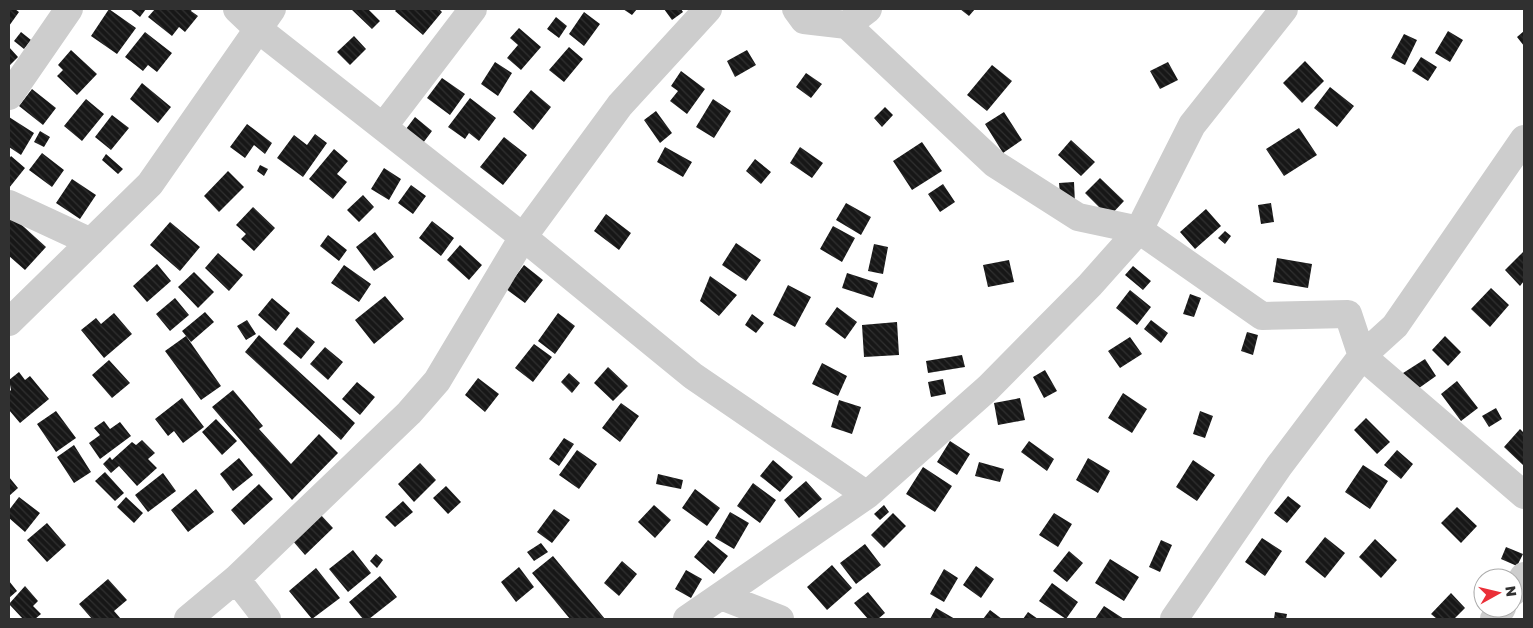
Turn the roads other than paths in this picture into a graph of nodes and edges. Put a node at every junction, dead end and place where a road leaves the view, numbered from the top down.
1 (70, 9) edge
2 (236, 9) edge
3 (473, 9) edge
4 (708, 9) edge
5 (796, 9) edge
6 (1284, 9) edge
7 (857, 17) edge
8 (265, 19) edge
9 (9, 96) edge
10 (383, 127) junction
11 (1524, 139) edge
12 (9, 204) edge
13 (1139, 230) junction
14 (523, 237) junction
15 (91, 242) junction
16 (9, 322) edge
17 (1362, 356) junction
18 (1524, 495) edge
19 (867, 496) junction
20 (236, 580) junction
21 (721, 596) junction
22 (188, 619) edge
23 (268, 619) edge
24 (687, 619) edge
25 (780, 619) edge
26 (1174, 619) edge

1 - 9 street
2 - 8 street
3 - 10 street
4 - 14 street
5 - 7 street
6 - 13 street
7 - 13 street
8 - 10 street
8 - 15 street
10 - 14 street
11 - 17 street
12 - 15 street
13 - 17 street
13 - 19 street
14 - 19 street
14 - 20 street
15 - 16 street
17 - 18 street
17 - 26 street
19 - 21 street
20 - 22 street
20 - 23 street
21 - 24 street
21 - 25 street

